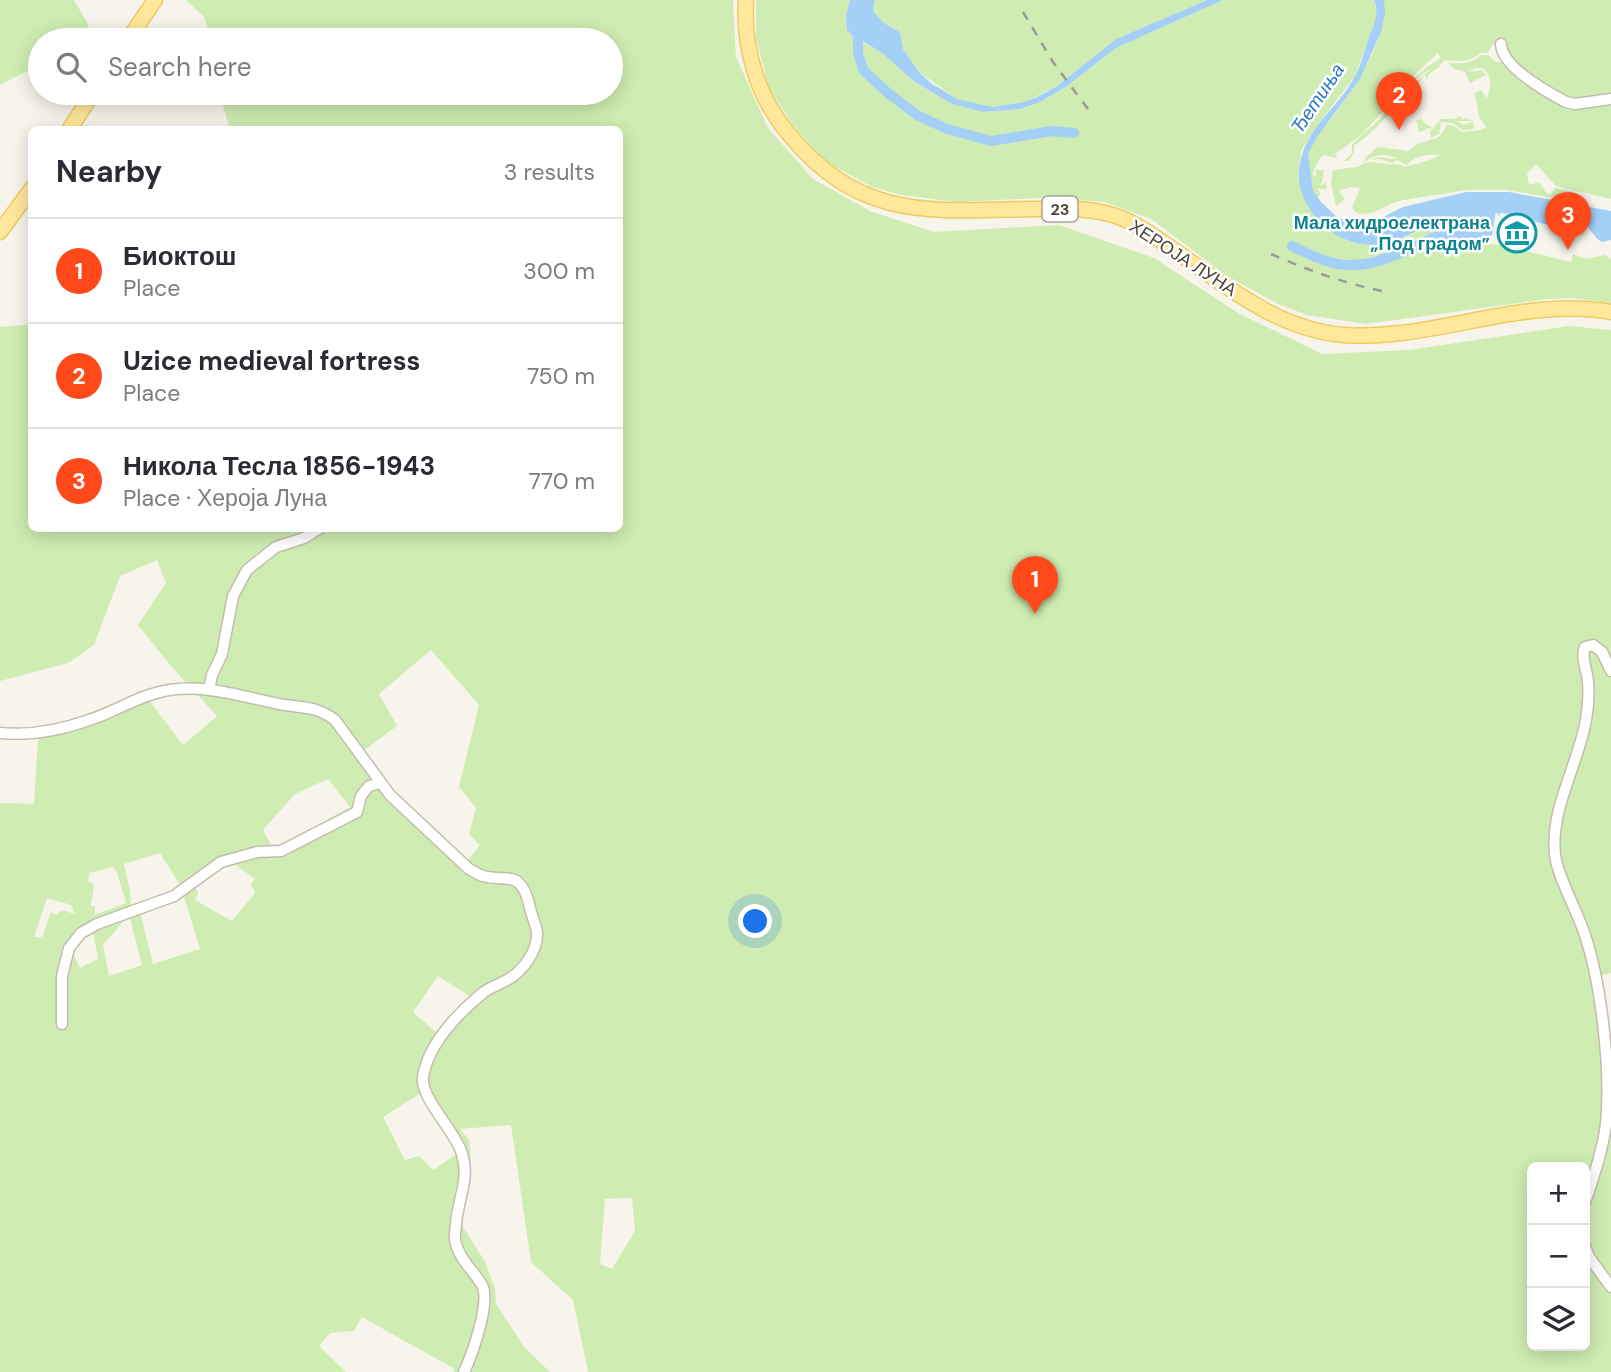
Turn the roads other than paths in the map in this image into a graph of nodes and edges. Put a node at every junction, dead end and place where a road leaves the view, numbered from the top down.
1 (155, 0) edge
2 (746, 0) edge
3 (136, 28) edge
4 (1501, 44) dead end
5 (1611, 99) edge
6 (85, 105) edge
7 (72, 126) edge
8 (28, 194) edge
9 (0, 232) edge
10 (1611, 312) edge
11 (313, 532) edge
12 (1611, 671) edge
13 (209, 690) junction
14 (0, 733) edge
15 (381, 783) junction
16 (62, 1024) dead end
17 (1590, 1187) edge
18 (1590, 1258) edge
19 (1611, 1287) edge
20 (464, 1372) edge

1 - 3 main road
2 - 10 main road, ХЕРОЈА ЛУНА / 23
4 - 5 street
6 - 7 main road
8 - 9 main road
11 - 13 street
12 - 17 street
13 - 14 street
13 - 15 street
15 - 16 street
15 - 20 street
18 - 19 street

